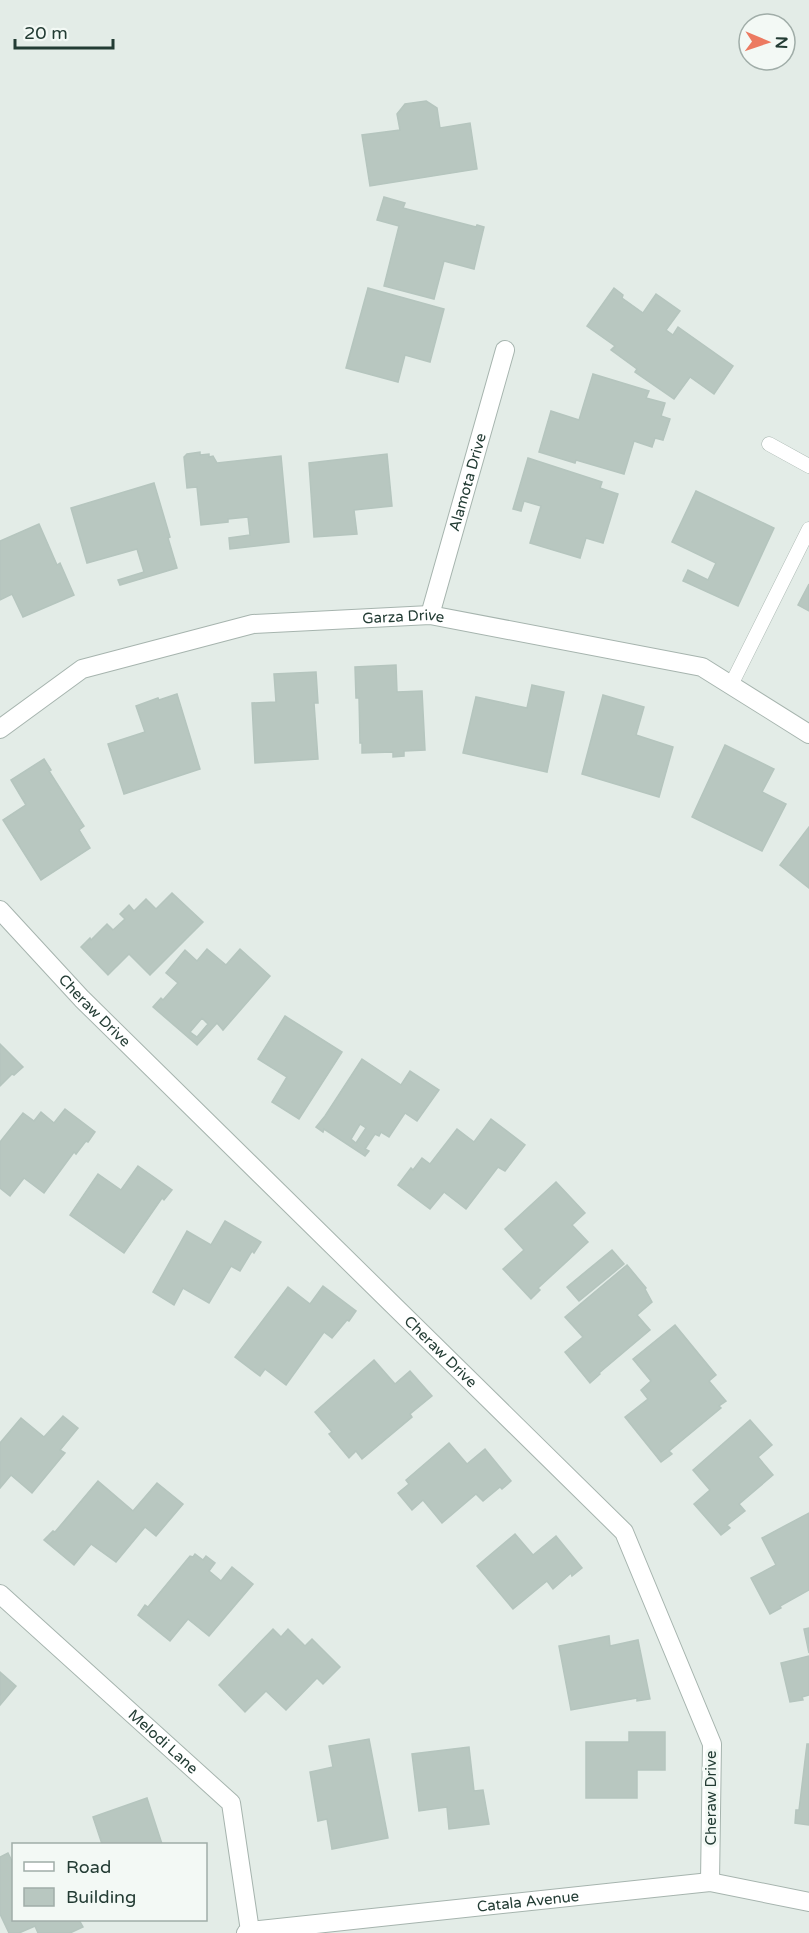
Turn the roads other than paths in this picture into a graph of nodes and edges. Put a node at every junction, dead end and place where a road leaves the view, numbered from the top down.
1 (505, 350) dead end
2 (769, 444) dead end
3 (809, 466) edge
4 (809, 529) edge
5 (430, 615) junction
6 (731, 685) junction
7 (0, 729) edge
8 (809, 734) edge
9 (0, 910) edge
10 (0, 1594) edge
11 (710, 1882) junction
12 (809, 1902) edge
13 (248, 1932) edge

1 - 5 street, Alamota Drive
2 - 3 lane
4 - 6 lane
5 - 6 street, Garza Drive
5 - 7 street, Garza Drive
6 - 8 street, Garza Drive
9 - 11 street, Cheraw Drive
10 - 13 street, Melodi Lane
11 - 12 street, Catala Avenue
11 - 13 street, Catala Avenue

